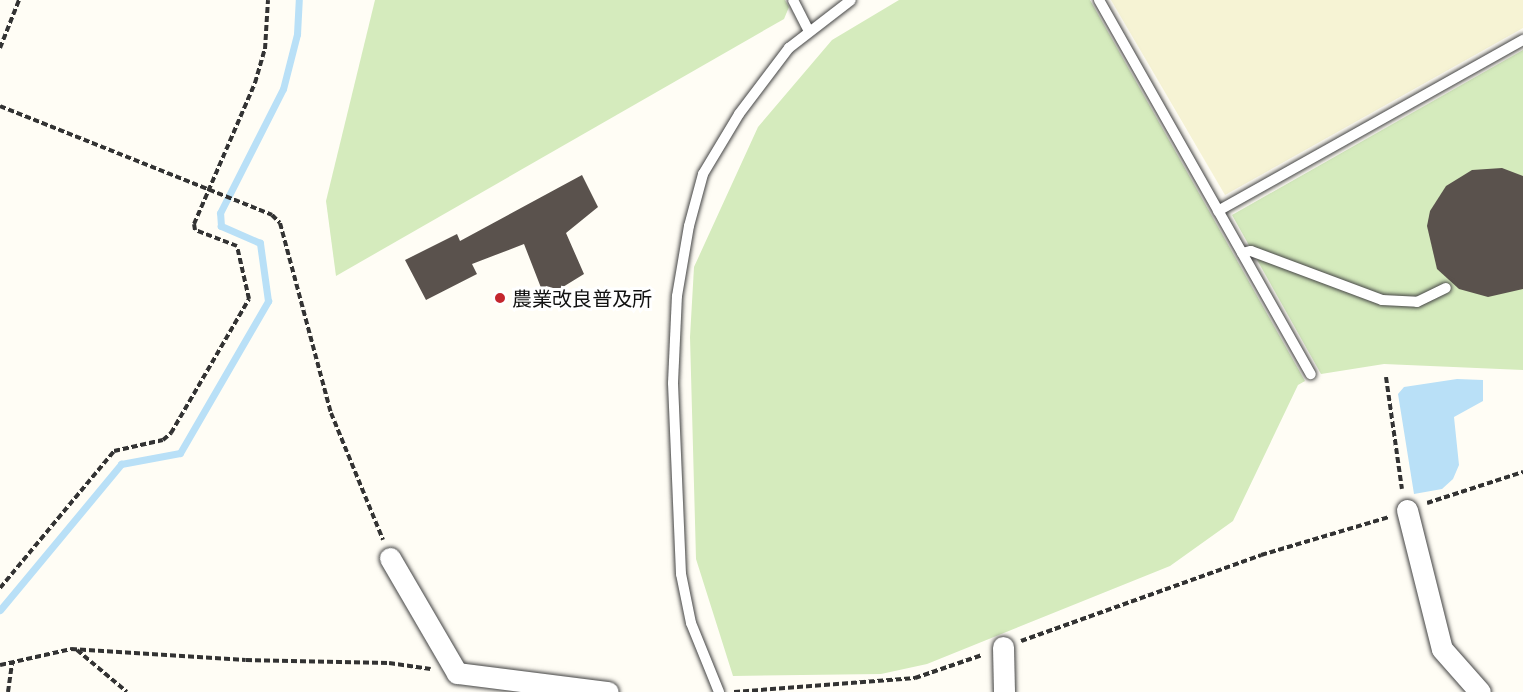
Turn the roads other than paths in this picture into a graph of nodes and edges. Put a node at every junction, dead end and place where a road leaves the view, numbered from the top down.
1 (793, 0) edge
2 (851, 0) edge
3 (1099, 0) edge
4 (808, 30) junction
5 (1523, 40) edge
6 (1218, 211) junction
7 (1242, 253) junction
8 (1446, 288) dead end
9 (1311, 374) dead end
10 (1407, 510) road end
11 (390, 558) road end
12 (1003, 647) road end
13 (608, 692) edge
14 (719, 692) edge
15 (1004, 692) edge
16 (1480, 692) edge

1 - 4 lane
2 - 4 lane
3 - 6 lane
4 - 14 lane
5 - 6 lane
6 - 7 lane
7 - 8 lane
7 - 9 lane
10 - 16 street
11 - 13 street
12 - 15 street

